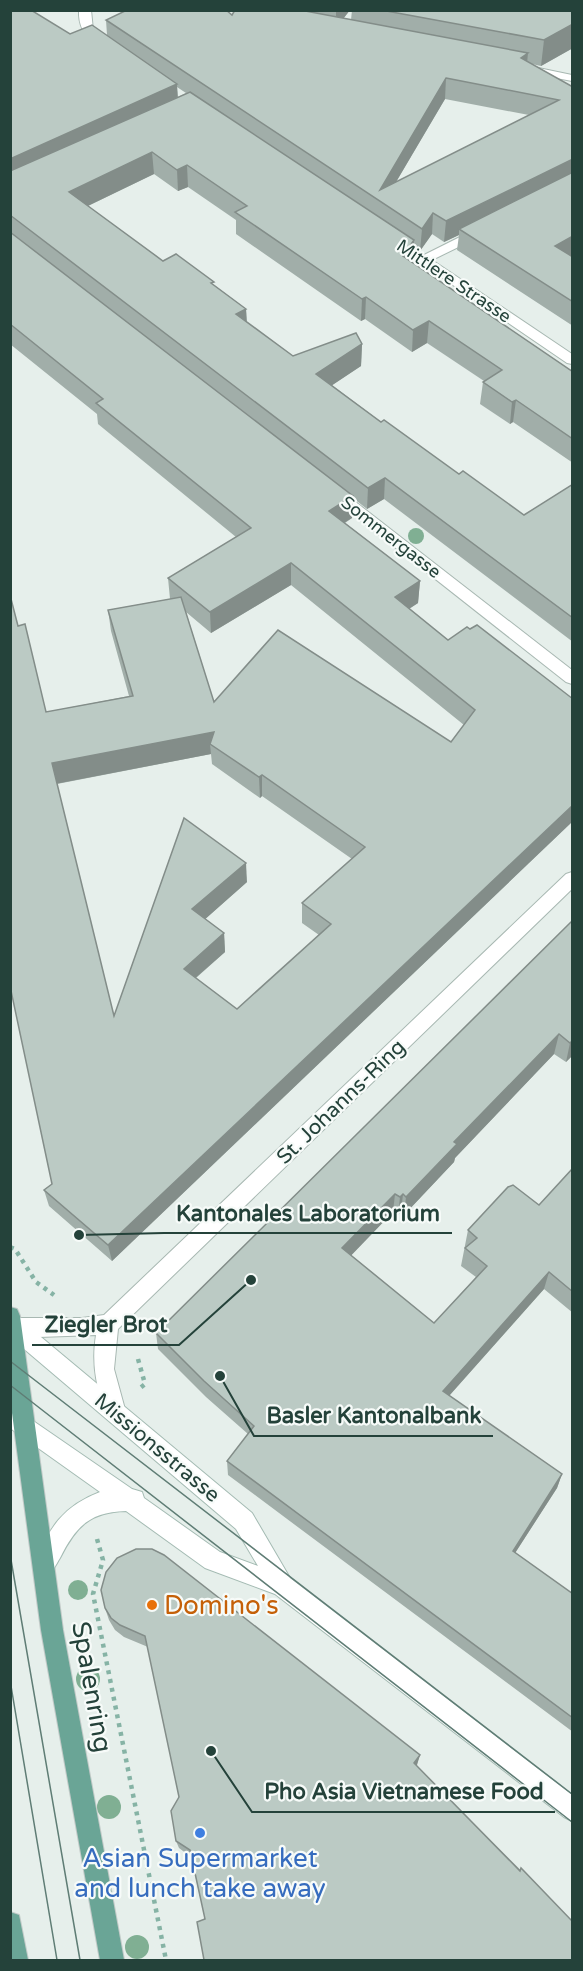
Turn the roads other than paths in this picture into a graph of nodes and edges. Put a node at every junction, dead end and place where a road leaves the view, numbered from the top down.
1 (85, 10) edge
2 (106, 49) edge
3 (514, 67) edge
4 (573, 78) edge
5 (487, 228) edge
6 (385, 235) edge
7 (423, 260) junction
8 (573, 360) edge
9 (320, 482) edge
10 (573, 678) edge
11 (573, 879) edge
12 (11, 1324) edge
13 (110, 1324) junction
14 (116, 1413) junction
15 (18, 1419) edge
16 (134, 1500) junction
17 (45, 1564) junction
18 (282, 1586) junction
19 (573, 1809) edge
20 (10, 1924) edge
21 (16, 1960) edge
22 (112, 1960) edge

1 - 2 street
3 - 4 street
5 - 7 street
6 - 7 street, Mittlere Strasse
7 - 8 street, Mittlere Strasse
9 - 10 street, Sommergasse
11 - 13 street, St. Johanns-Ring
12 - 13 street
12 - 14 street, Missionsstrasse
12 - 15 main road, Spalenring
13 - 14 street
14 - 18 street, Missionsstrasse
15 - 16 street, Missionsstrasse
15 - 17 main road, Spalenring
16 - 17 street
16 - 18 street, Missionsstrasse
17 - 22 main road, Spalenring
18 - 19 street, Missionsstrasse
20 - 21 main road

